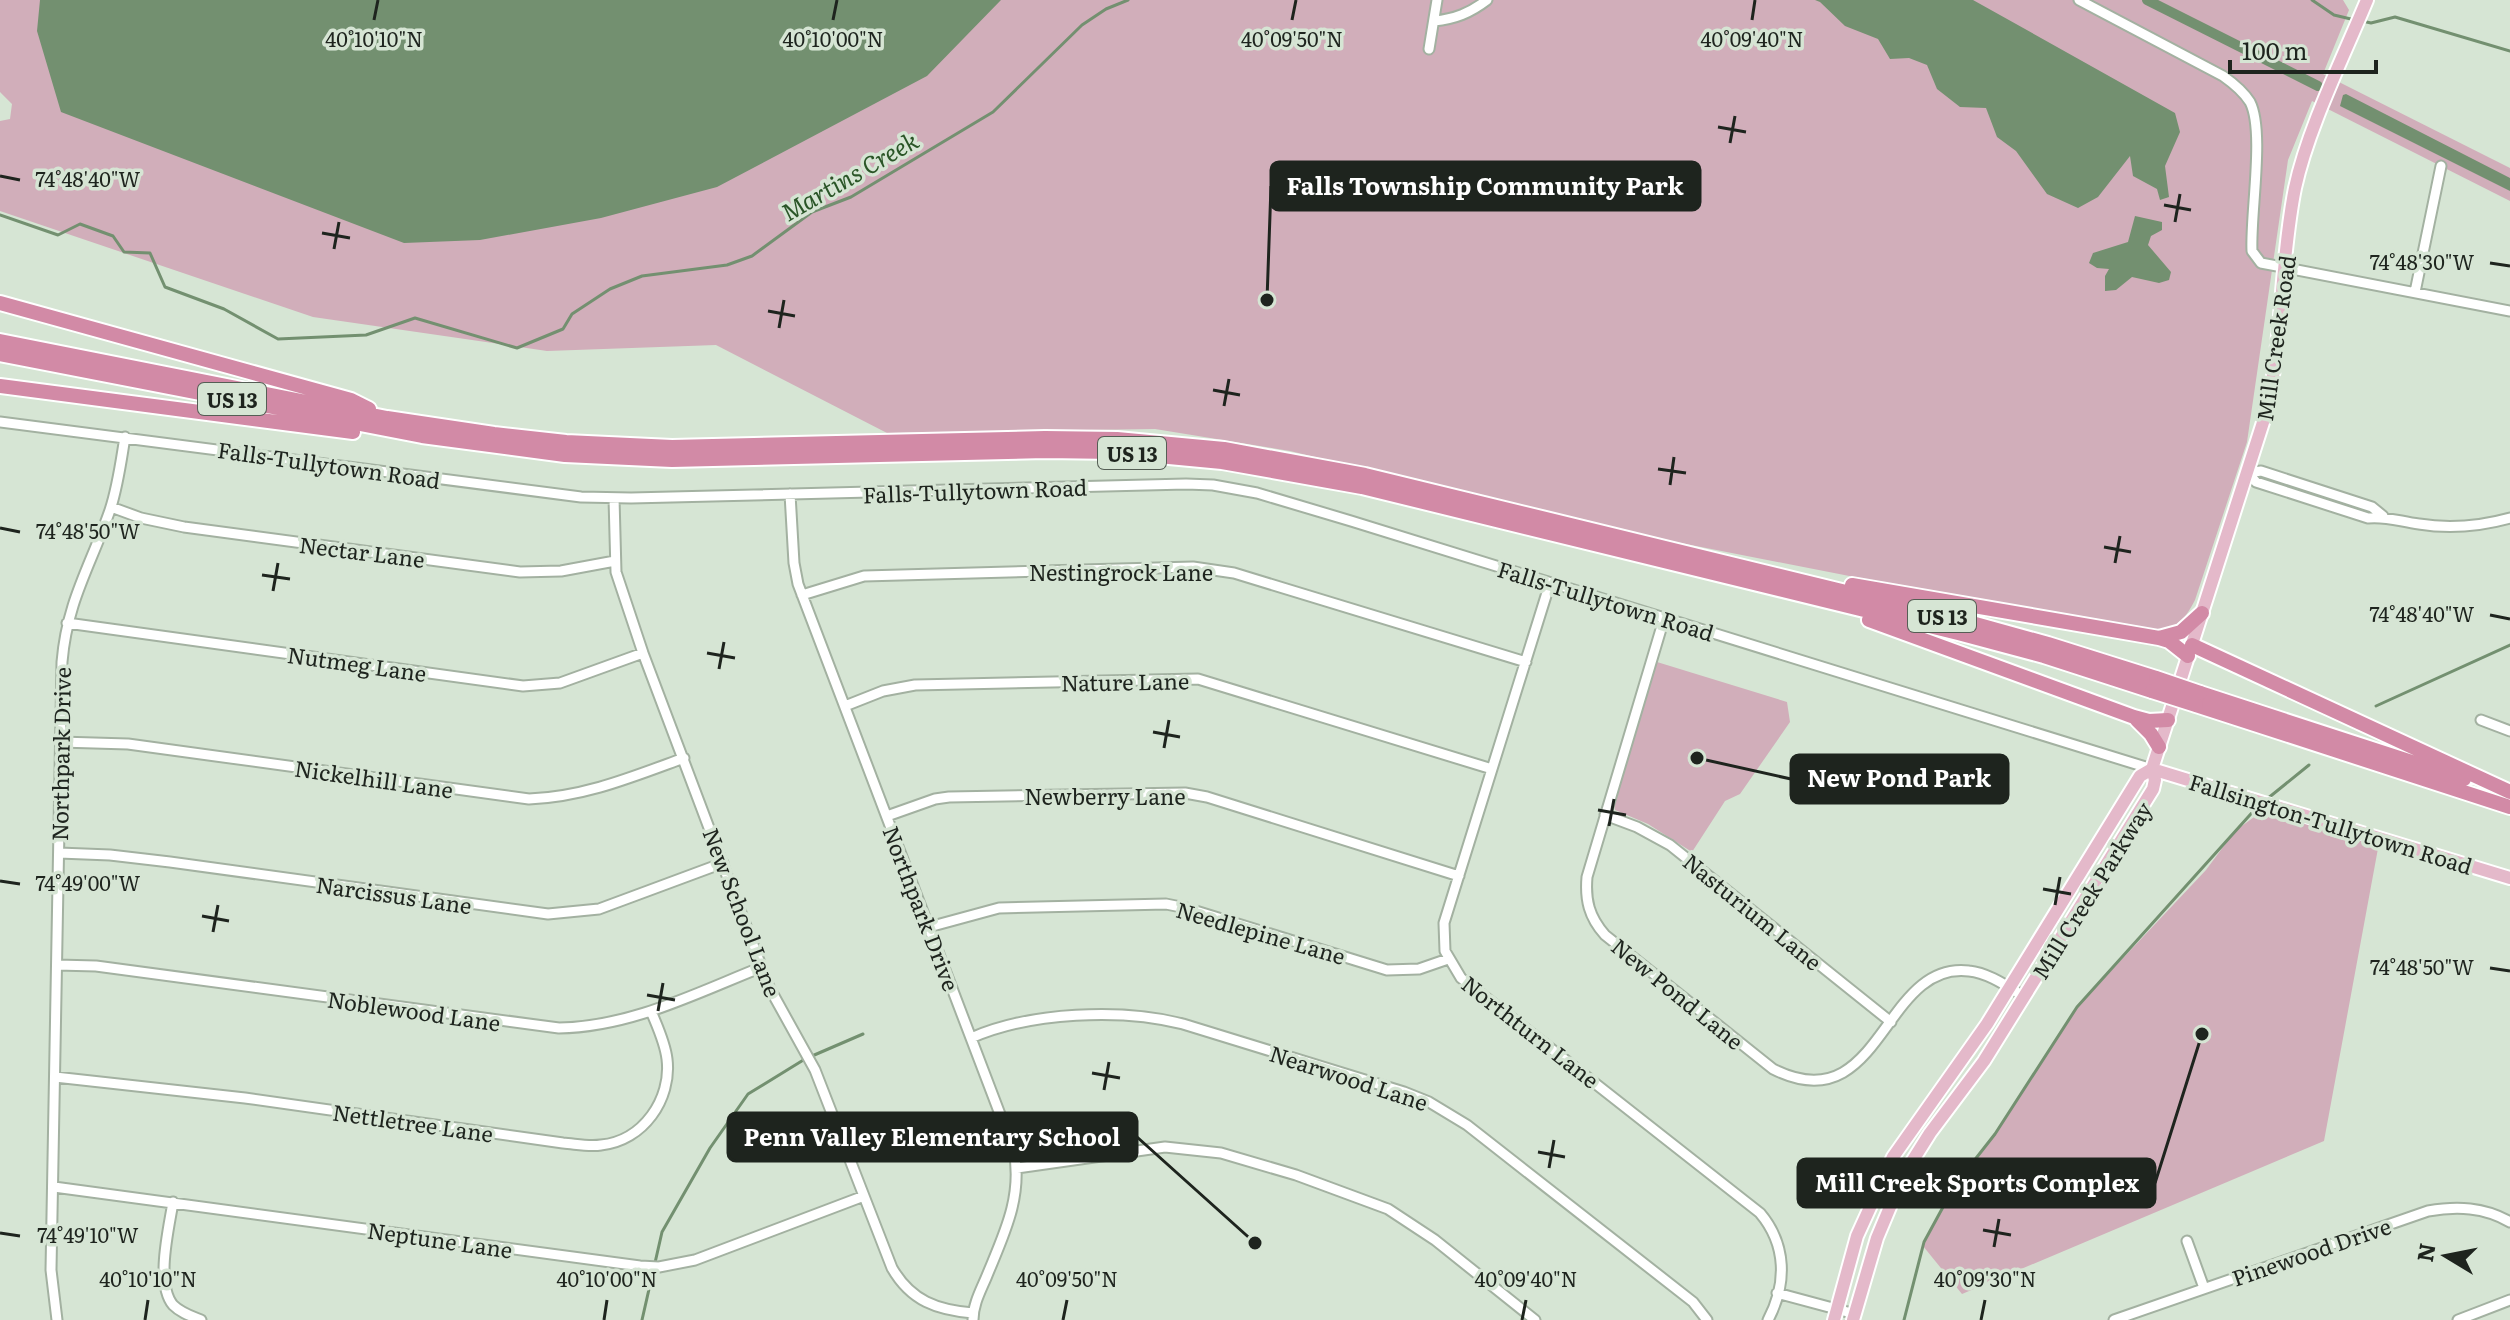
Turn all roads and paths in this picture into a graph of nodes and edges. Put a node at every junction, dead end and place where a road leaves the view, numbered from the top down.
1 (1437, 0) edge
2 (1487, 0) edge
3 (2079, 0) edge
4 (2367, 0) edge
5 (1434, 21) junction
6 (1429, 49) dead end
7 (2441, 166) dead end
8 (2286, 268) junction
9 (2415, 292) junction
10 (0, 303) edge
11 (2510, 311) edge
12 (3, 348) edge
13 (1, 387) edge
14 (387, 418) junction
15 (0, 422) edge
16 (125, 437) junction
17 (457, 442) junction
18 (2248, 473) junction
19 (790, 494) junction
20 (614, 498) junction
21 (111, 507) junction
22 (2510, 518) edge
23 (615, 561) junction
24 (1726, 563) junction
25 (1550, 583) junction
26 (1793, 593) junction
27 (802, 595) junction
28 (2202, 613) junction
29 (1664, 619) junction
30 (67, 623) junction
31 (2159, 638) junction
32 (2190, 651) junction
33 (643, 653) junction
34 (1526, 662) junction
35 (2154, 685) junction
36 (2198, 699) junction
37 (845, 706) junction
38 (2134, 717) junction
39 (2168, 720) junction
40 (2481, 720) dead end
41 (2510, 731) edge
42 (60, 742) junction
43 (2159, 747) junction
44 (684, 758) junction
45 (1492, 769) junction
46 (2152, 769) junction
47 (2510, 793) edge
48 (2510, 807) edge
49 (1605, 815) junction
50 (887, 816) junction
51 (59, 853) junction
52 (723, 863) junction
53 (1459, 876) junction
54 (2510, 878) edge
55 (929, 927) junction
56 (1448, 959) junction
57 (57, 965) junction
58 (762, 967) junction
59 (2009, 988) junction
60 (2025, 997) junction
61 (651, 1011) junction
62 (1891, 1022) junction
63 (971, 1038) junction
64 (55, 1077) junction
65 (1017, 1168) junction
66 (54, 1187) junction
67 (864, 1196) junction
68 (173, 1202) junction
69 (2510, 1222) edge
70 (2187, 1241) dead end
71 (2204, 1288) junction
72 (1777, 1293) junction
73 (2510, 1300) edge
74 (1836, 1315) edge
75 (973, 1317) edge
76 (1854, 1317) edge
77 (57, 1320) edge
78 (201, 1320) edge
79 (1535, 1320) edge
80 (1707, 1320) edge
81 (1768, 1320) edge
82 (2114, 1320) edge
83 (2458, 1320) edge

1 - 5 street
2 - 5 street
3 - 8 street
4 - 8 main road, Mill Creek Road
5 - 6 street
7 - 9 street
8 - 9 street
8 - 18 main road, Mill Creek Road
9 - 11 street
10 - 14 highway
12 - 14 highway, US 13
12 - 17 highway, US 13
13 - 17 highway
14 - 24 highway, US 13
15 - 16 street, Falls-Tullytown Road
16 - 20 street, Falls-Tullytown Road
16 - 21 street, Northpark Drive
17 - 26 highway, US 13
18 - 22 street
18 - 28 main road, Mill Creek Road
19 - 20 street, Falls-Tullytown Road
19 - 25 street, Falls-Tullytown Road
19 - 27 street, Northpark Drive
20 - 23 street, New School Lane
21 - 23 street, Nectar Lane
21 - 30 street, Northpark Drive
23 - 33 street, New School Lane
24 - 31 highway
24 - 35 highway, US 13
25 - 29 street, Falls-Tullytown Road
25 - 34 street, Northturn Lane
26 - 35 highway, US 13
26 - 38 highway
27 - 34 street, Nestingrock Lane
27 - 37 street, Northpark Drive
28 - 31 highway
28 - 32 main road, Mill Creek Road
29 - 46 street, Falls-Tullytown Road
29 - 49 street, New Pond Lane
30 - 33 street, Nutmeg Lane
30 - 42 street, Northpark Drive
31 - 32 highway
32 - 39 main road, Mill Creek Road
32 - 47 highway
33 - 44 street, New School Lane
34 - 45 street, Northturn Lane
35 - 36 highway, US 13, bridge
36 - 47 highway, US 13
36 - 48 highway, US 13
37 - 45 street, Nature Lane
37 - 50 street, Northpark Drive
38 - 39 highway
38 - 43 highway
39 - 43 main road, Mill Creek Road
40 - 41 street
42 - 44 street, Nickelhill Lane
42 - 51 street, Northpark Drive
43 - 46 main road, Mill Creek Road
44 - 52 street, New School Lane
45 - 53 street, Northturn Lane
46 - 54 main road, Fallsington-Tullytown Road
46 - 59 main road, Mill Creek Parkway
46 - 60 main road, Mill Creek Parkway
49 - 62 street, Nasturium Lane
49 - 62 street, New Pond Lane
50 - 53 street, Newberry Lane
50 - 55 street, Northpark Drive
51 - 52 street, Narcissus Lane
51 - 57 street, Northpark Drive
52 - 58 street, New School Lane
53 - 56 street, Northturn Lane
55 - 56 street, Needlepine Lane
55 - 63 street, Northpark Drive
56 - 72 street, Northturn Lane
57 - 61 street, Noblewood Lane
57 - 64 street, Northpark Drive
58 - 61 street, Noblewood Lane
58 - 67 street, New School Lane
59 - 60 street, New Pond Lane
59 - 62 street, New Pond Lane
59 - 74 main road, Mill Creek Parkway
60 - 76 main road, Mill Creek Parkway
61 - 64 street, Nettletree Lane
63 - 65 street, Northpark Drive
63 - 80 street, Nearwood Lane
64 - 66 street, Northpark Drive
65 - 75 street, Northpark Drive
65 - 79 street
66 - 68 street, Neptune Lane
66 - 77 street, Northpark Drive
67 - 68 street, Neptune Lane
67 - 75 street, New School Lane
68 - 78 street
69 - 71 street, Pinewood Drive
70 - 71 street
71 - 82 street, Pinewood Drive
72 - 74 street
72 - 81 street, Northturn Lane
73 - 83 street
74 - 76 street

